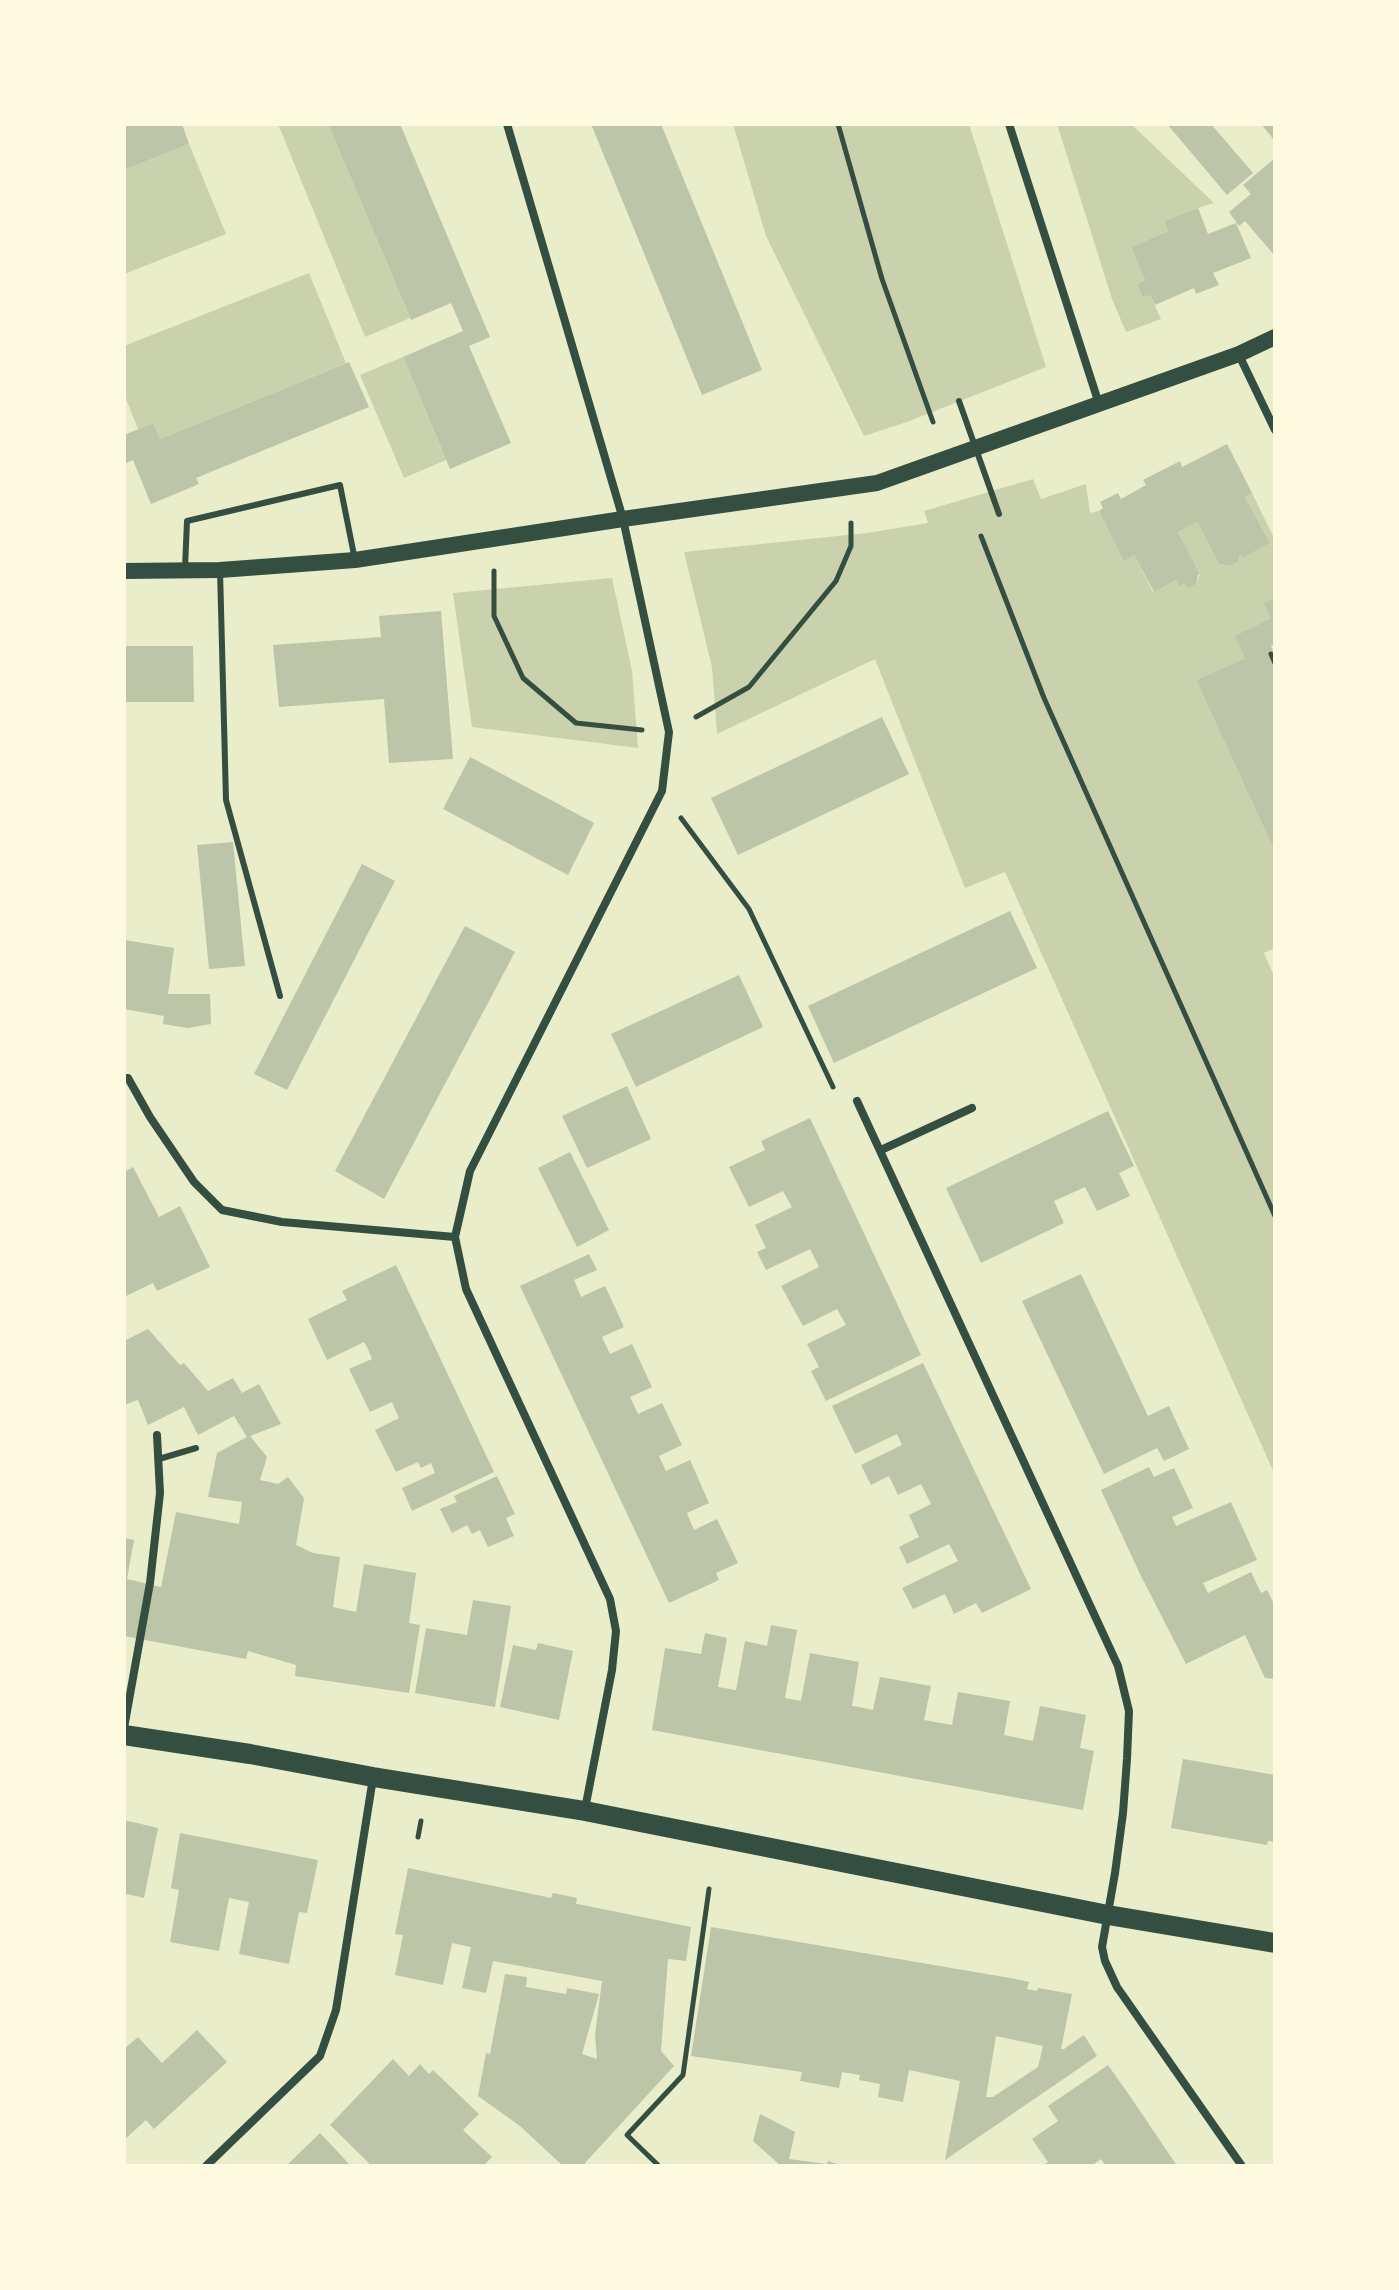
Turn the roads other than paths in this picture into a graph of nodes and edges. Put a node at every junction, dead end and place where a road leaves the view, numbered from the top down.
1 (507, 124) edge
2 (1009, 124) edge
3 (1275, 337) edge
4 (1239, 354) junction
5 (959, 401) dead end
6 (1099, 405) junction
7 (1275, 430) edge
8 (977, 449) junction
9 (999, 514) dead end
10 (623, 519) junction
11 (355, 560) junction
12 (220, 570) junction
13 (124, 571) edge
14 (184, 571) junction
15 (280, 996) dead end
16 (124, 1078) edge
17 (857, 1101) road end
18 (972, 1108) dead end
19 (881, 1150) junction
20 (455, 1237) junction
21 (157, 1435) dead end
22 (196, 1448) dead end
23 (159, 1459) junction
24 (124, 1728) edge
25 (124, 1735) edge
26 (373, 1777) junction
27 (585, 1811) junction
28 (1108, 1915) junction
29 (1275, 1943) edge
30 (206, 2166) edge
31 (1242, 2166) edge

1 - 10 street
2 - 6 street
3 - 4 main road
4 - 6 main road
4 - 7 street
5 - 8 lane
6 - 8 main road
8 - 9 lane
8 - 10 main road
10 - 11 main road
10 - 20 street
11 - 12 main road
11 - 14 lane
12 - 14 main road
12 - 15 lane
13 - 14 main road
16 - 20 street
17 - 19 street
18 - 19 street
19 - 28 street
20 - 27 street
21 - 23 street
22 - 23 lane
23 - 24 street
25 - 26 main road
26 - 27 main road
26 - 30 street
27 - 28 main road
28 - 29 main road
28 - 31 street

